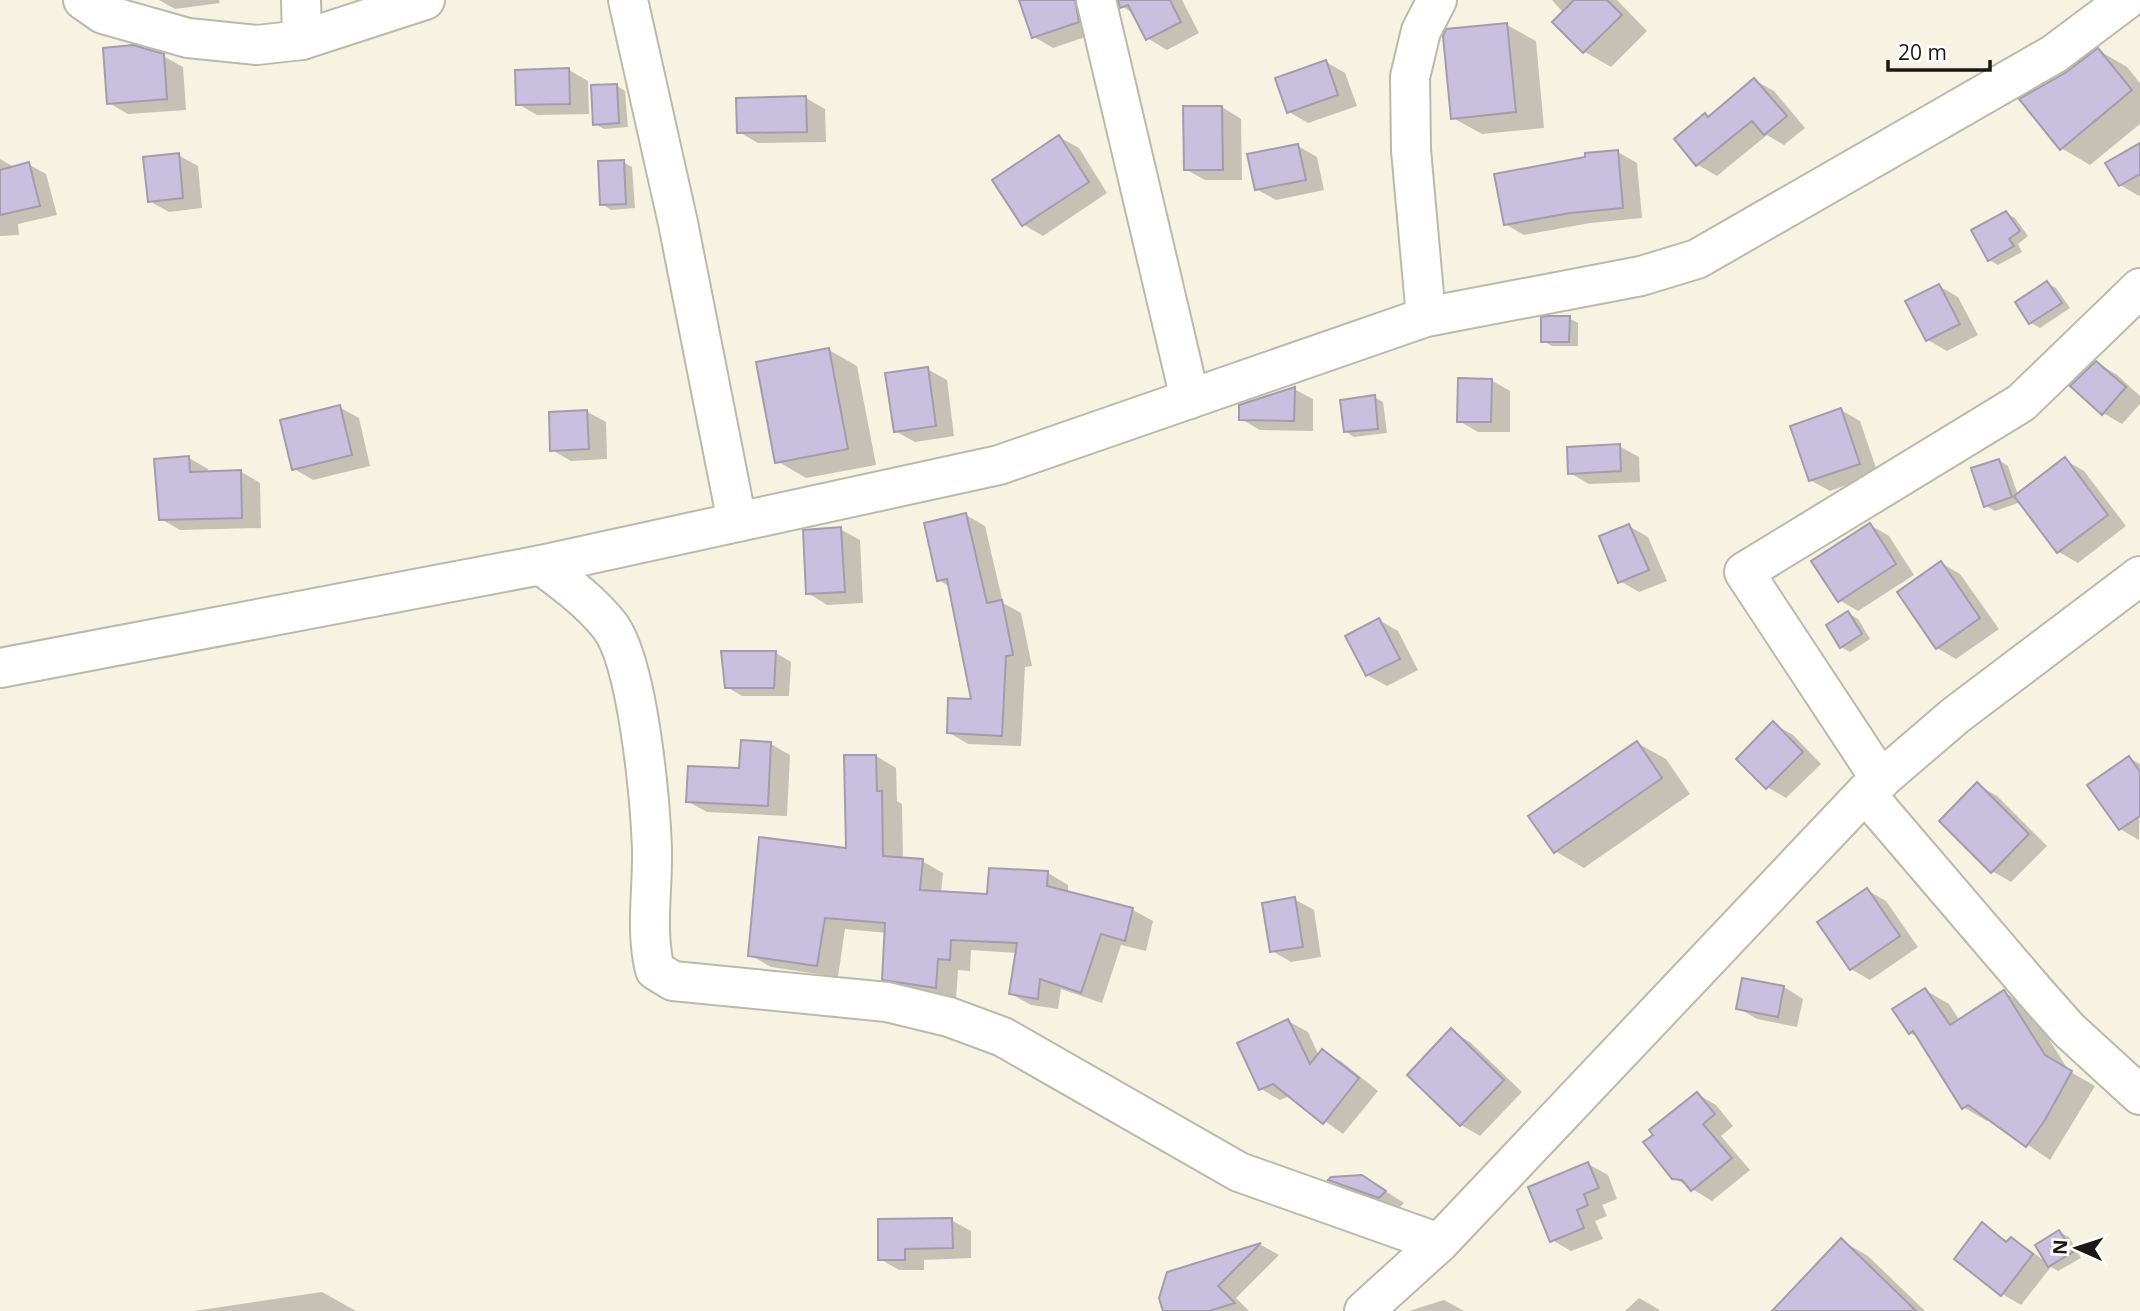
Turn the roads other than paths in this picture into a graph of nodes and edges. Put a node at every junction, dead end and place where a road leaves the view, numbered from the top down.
1 (83, 0) edge
2 (301, 0) edge
3 (425, 0) edge
4 (628, 0) edge
5 (1096, 0) edge
6 (1437, 0) edge
7 (2126, 0) edge
8 (302, 40) junction
9 (2140, 288) edge
10 (1426, 317) junction
11 (1190, 399) junction
12 (737, 522) junction
13 (541, 565) junction
14 (2140, 576) edge
15 (0, 668) edge
16 (1873, 787) junction
17 (2140, 1095) edge
18 (1439, 1243) junction
19 (1364, 1311) edge

1 - 8 street
2 - 8 street
3 - 8 street
4 - 12 street
5 - 11 street
6 - 10 street
7 - 10 street
9 - 16 street
10 - 11 street
11 - 12 street
12 - 13 street
13 - 15 street
13 - 18 street
14 - 16 street
16 - 17 street
16 - 18 street
18 - 19 street

